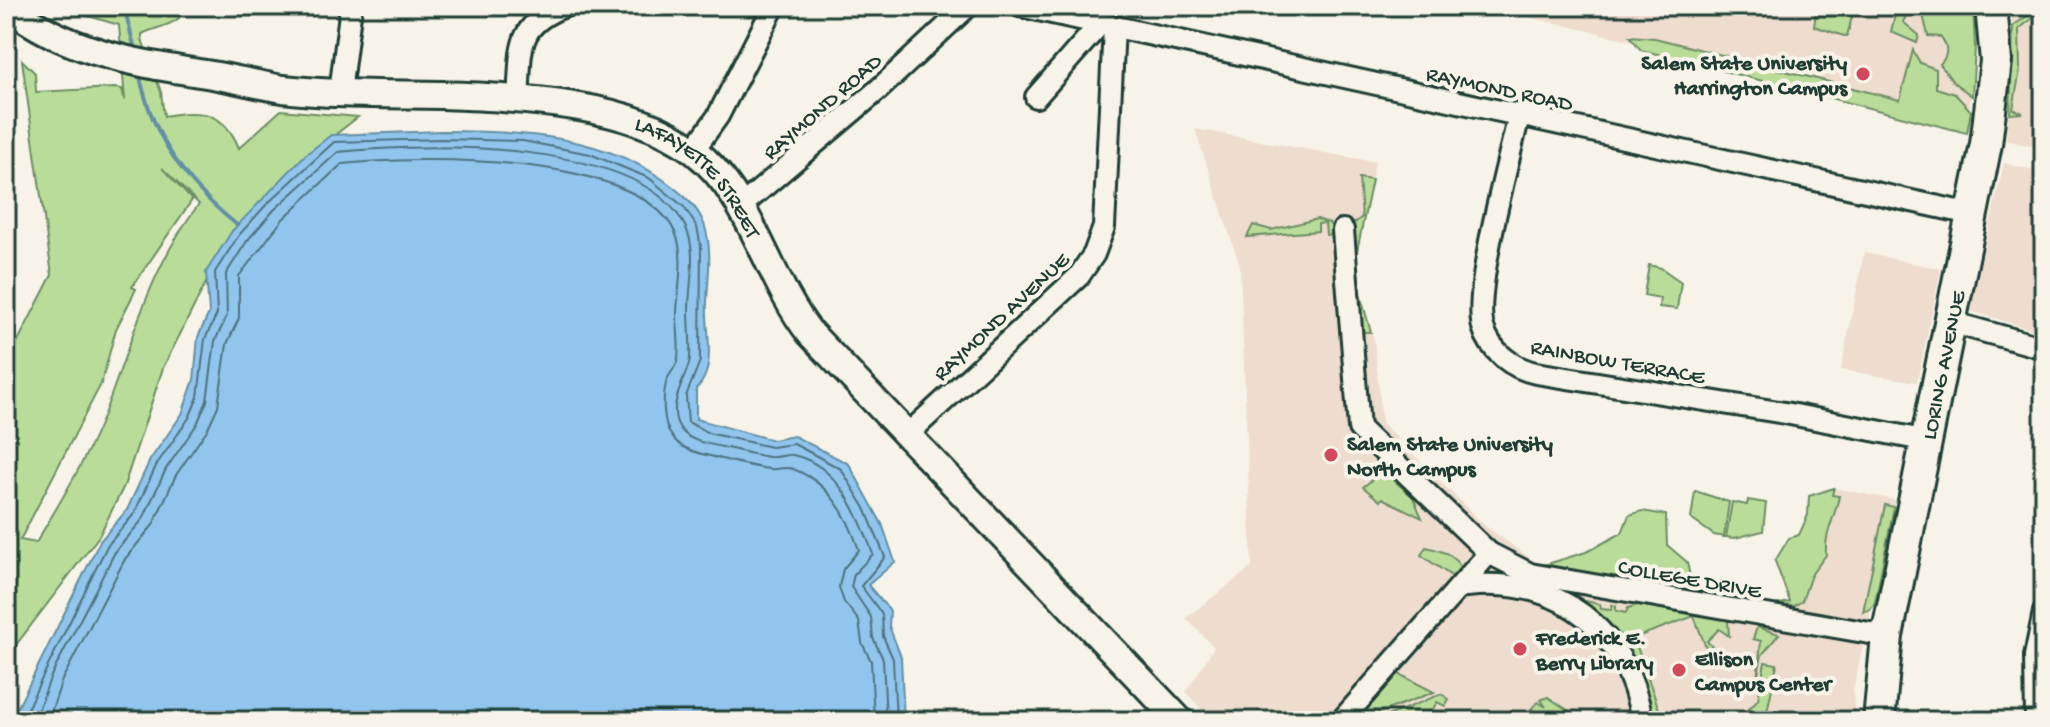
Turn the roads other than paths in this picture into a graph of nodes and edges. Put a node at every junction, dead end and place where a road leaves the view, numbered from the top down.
1 (8, 6) edge
2 (351, 6) edge
3 (565, 6) edge
4 (774, 6) edge
5 (968, 6) edge
6 (1020, 6) edge
7 (1991, 6) edge
8 (1107, 25) junction
9 (340, 92) junction
10 (1036, 97) dead end
11 (518, 98) junction
12 (1519, 115) junction
13 (693, 151) junction
14 (740, 207) junction
15 (1971, 214) junction
16 (1343, 230) dead end
17 (1950, 322) junction
18 (2044, 348) edge
19 (908, 434) junction
20 (1928, 441) junction
21 (1489, 553) junction
22 (1466, 586) dead end
23 (2044, 612) edge
24 (1887, 636) junction
25 (1180, 721) edge
26 (1341, 721) edge
27 (1642, 721) edge
28 (1879, 721) edge
29 (2036, 721) edge

1 - 9 main road, LAFAYETTE STREET
2 - 9 street
3 - 11 street
4 - 13 street
5 - 14 street, RAYMOND ROAD
6 - 8 street, RAYMOND ROAD
7 - 15 highway, LORING AVENUE
8 - 10 street
8 - 12 street, RAYMOND ROAD
8 - 19 street, RAYMOND AVENUE
9 - 11 main road, LAFAYETTE STREET
11 - 13 main road, LAFAYETTE STREET
12 - 15 street, RAYMOND ROAD
12 - 20 street, RAINBOW TERRACE
13 - 14 main road, LAFAYETTE STREET
14 - 19 main road, LAFAYETTE STREET
15 - 17 highway, LORING AVENUE
16 - 21 street, COLLEGE DRIVE
17 - 18 street
17 - 20 highway, LORING AVENUE
19 - 25 main road, LAFAYETTE STREET
20 - 24 highway, LORING AVENUE
21 - 24 street, COLLEGE DRIVE
21 - 26 street
22 - 27 street
23 - 29 street
24 - 28 highway, LORING AVENUE

